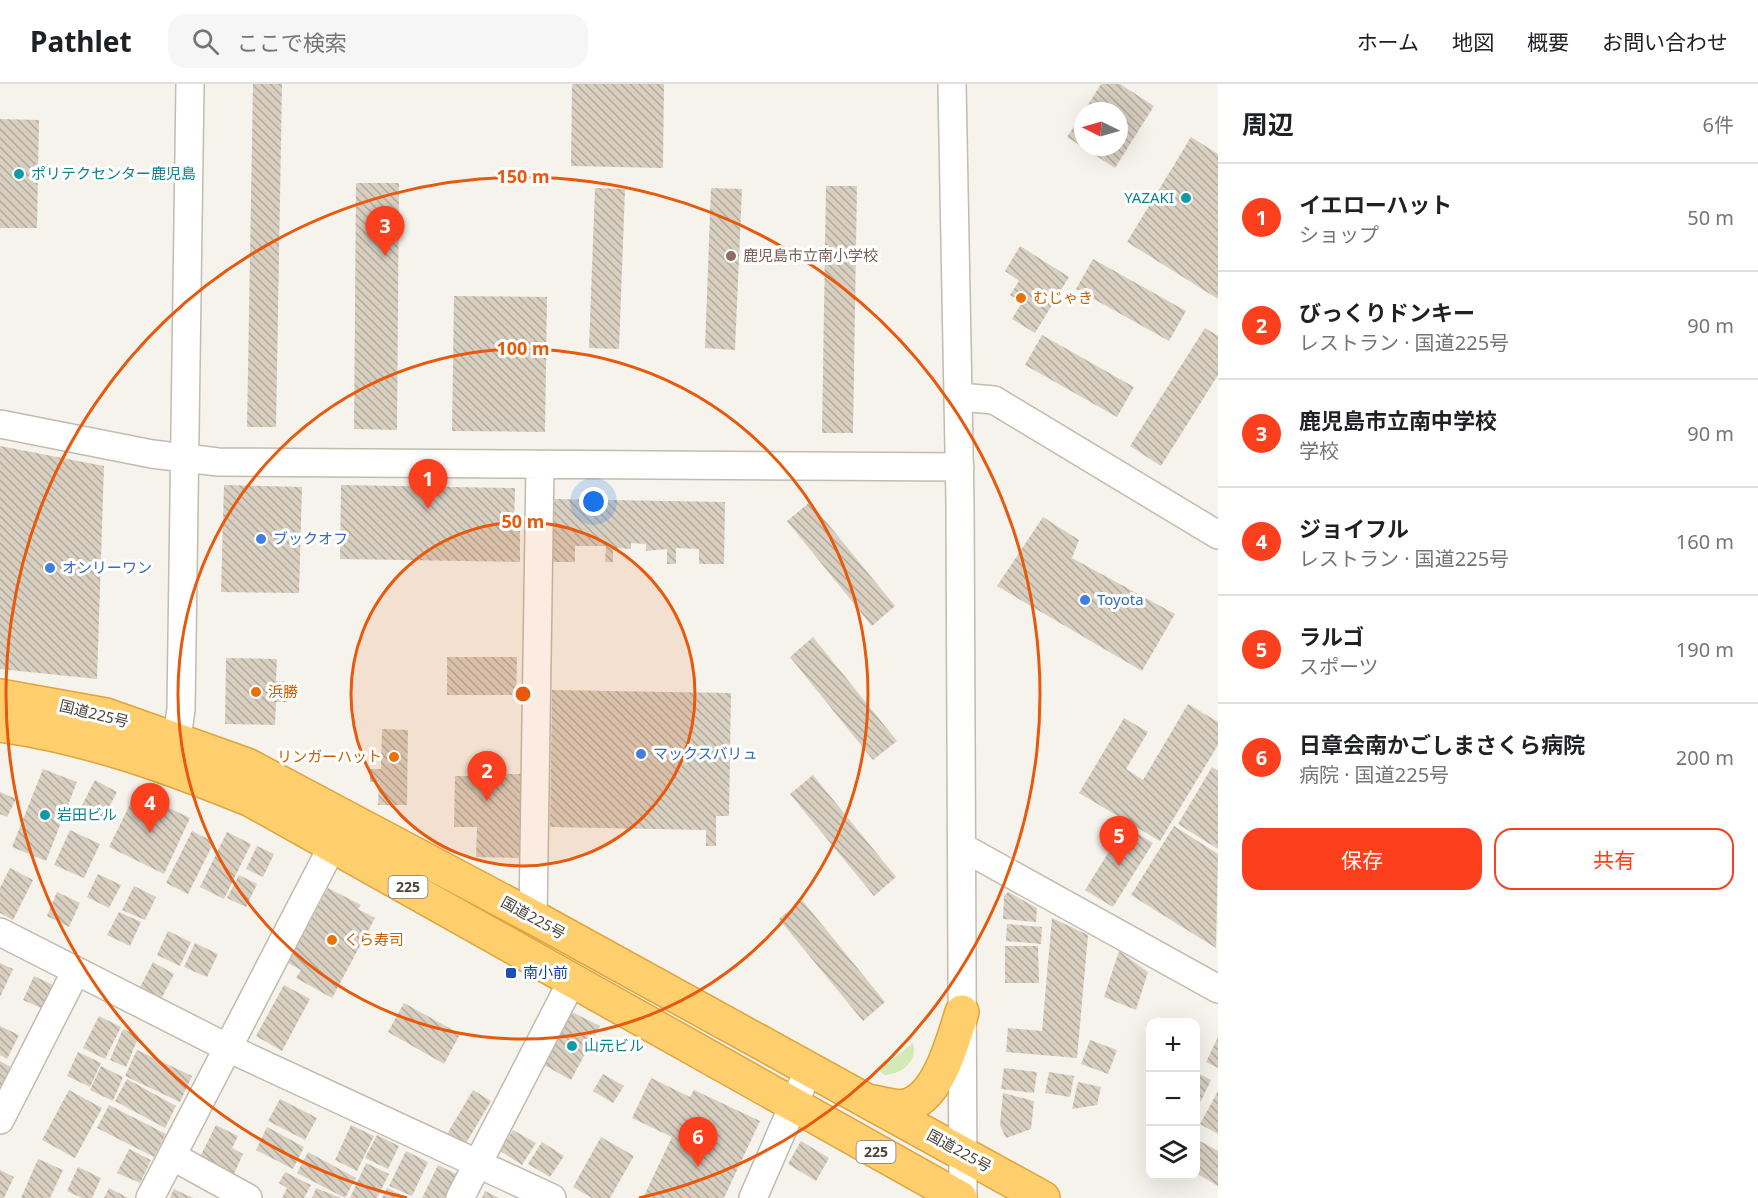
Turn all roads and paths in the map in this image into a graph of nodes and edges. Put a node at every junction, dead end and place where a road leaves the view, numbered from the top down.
1 (190, 84) edge
2 (952, 84) edge
3 (958, 398) junction
4 (0, 424) edge
5 (185, 458) junction
6 (540, 465) junction
7 (960, 467) junction
8 (1218, 535) edge
9 (0, 696) edge
10 (0, 725) edge
11 (177, 739) junction
12 (333, 845) junction
13 (962, 847) junction
14 (533, 917) junction
15 (0, 932) edge
16 (76, 971) junction
17 (573, 979) junction
18 (1218, 988) edge
19 (962, 1012) junction
20 (228, 1048) junction
21 (809, 1069) junction
22 (872, 1102) junction
23 (793, 1106) junction
24 (0, 1120) edge
25 (963, 1154) junction
26 (172, 1156) junction
27 (478, 1163) junction
28 (150, 1198) edge
29 (248, 1198) edge
30 (460, 1198) edge
31 (552, 1198) edge
32 (753, 1198) edge
33 (961, 1198) edge
34 (1043, 1198) edge

1 - 5 street
2 - 3 street
3 - 7 street
3 - 8 street
4 - 5 street
5 - 6 street
5 - 11 street
6 - 7 street
6 - 14 street
7 - 13 street
9 - 11 highway, 国道225号 / 225
10 - 12 highway, 国道225号 / 225
11 - 14 highway, 国道225号 / 225
12 - 17 highway, 国道225号 / 225
12 - 20 street
13 - 18 street
13 - 19 street
14 - 21 highway, 国道225号 / 225
15 - 16 street
16 - 20 street
16 - 24 street
17 - 23 highway, 国道225号 / 225
17 - 27 street
19 - 22 highway
19 - 25 street
20 - 26 street
20 - 27 street
21 - 22 highway, 国道225号 / 225
21 - 23 street
22 - 25 highway, 国道225号 / 225
23 - 32 street
23 - 33 highway, 国道225号 / 225
25 - 33 street
25 - 34 highway, 国道225号 / 225
26 - 28 street
26 - 29 street
27 - 30 street
27 - 31 street

